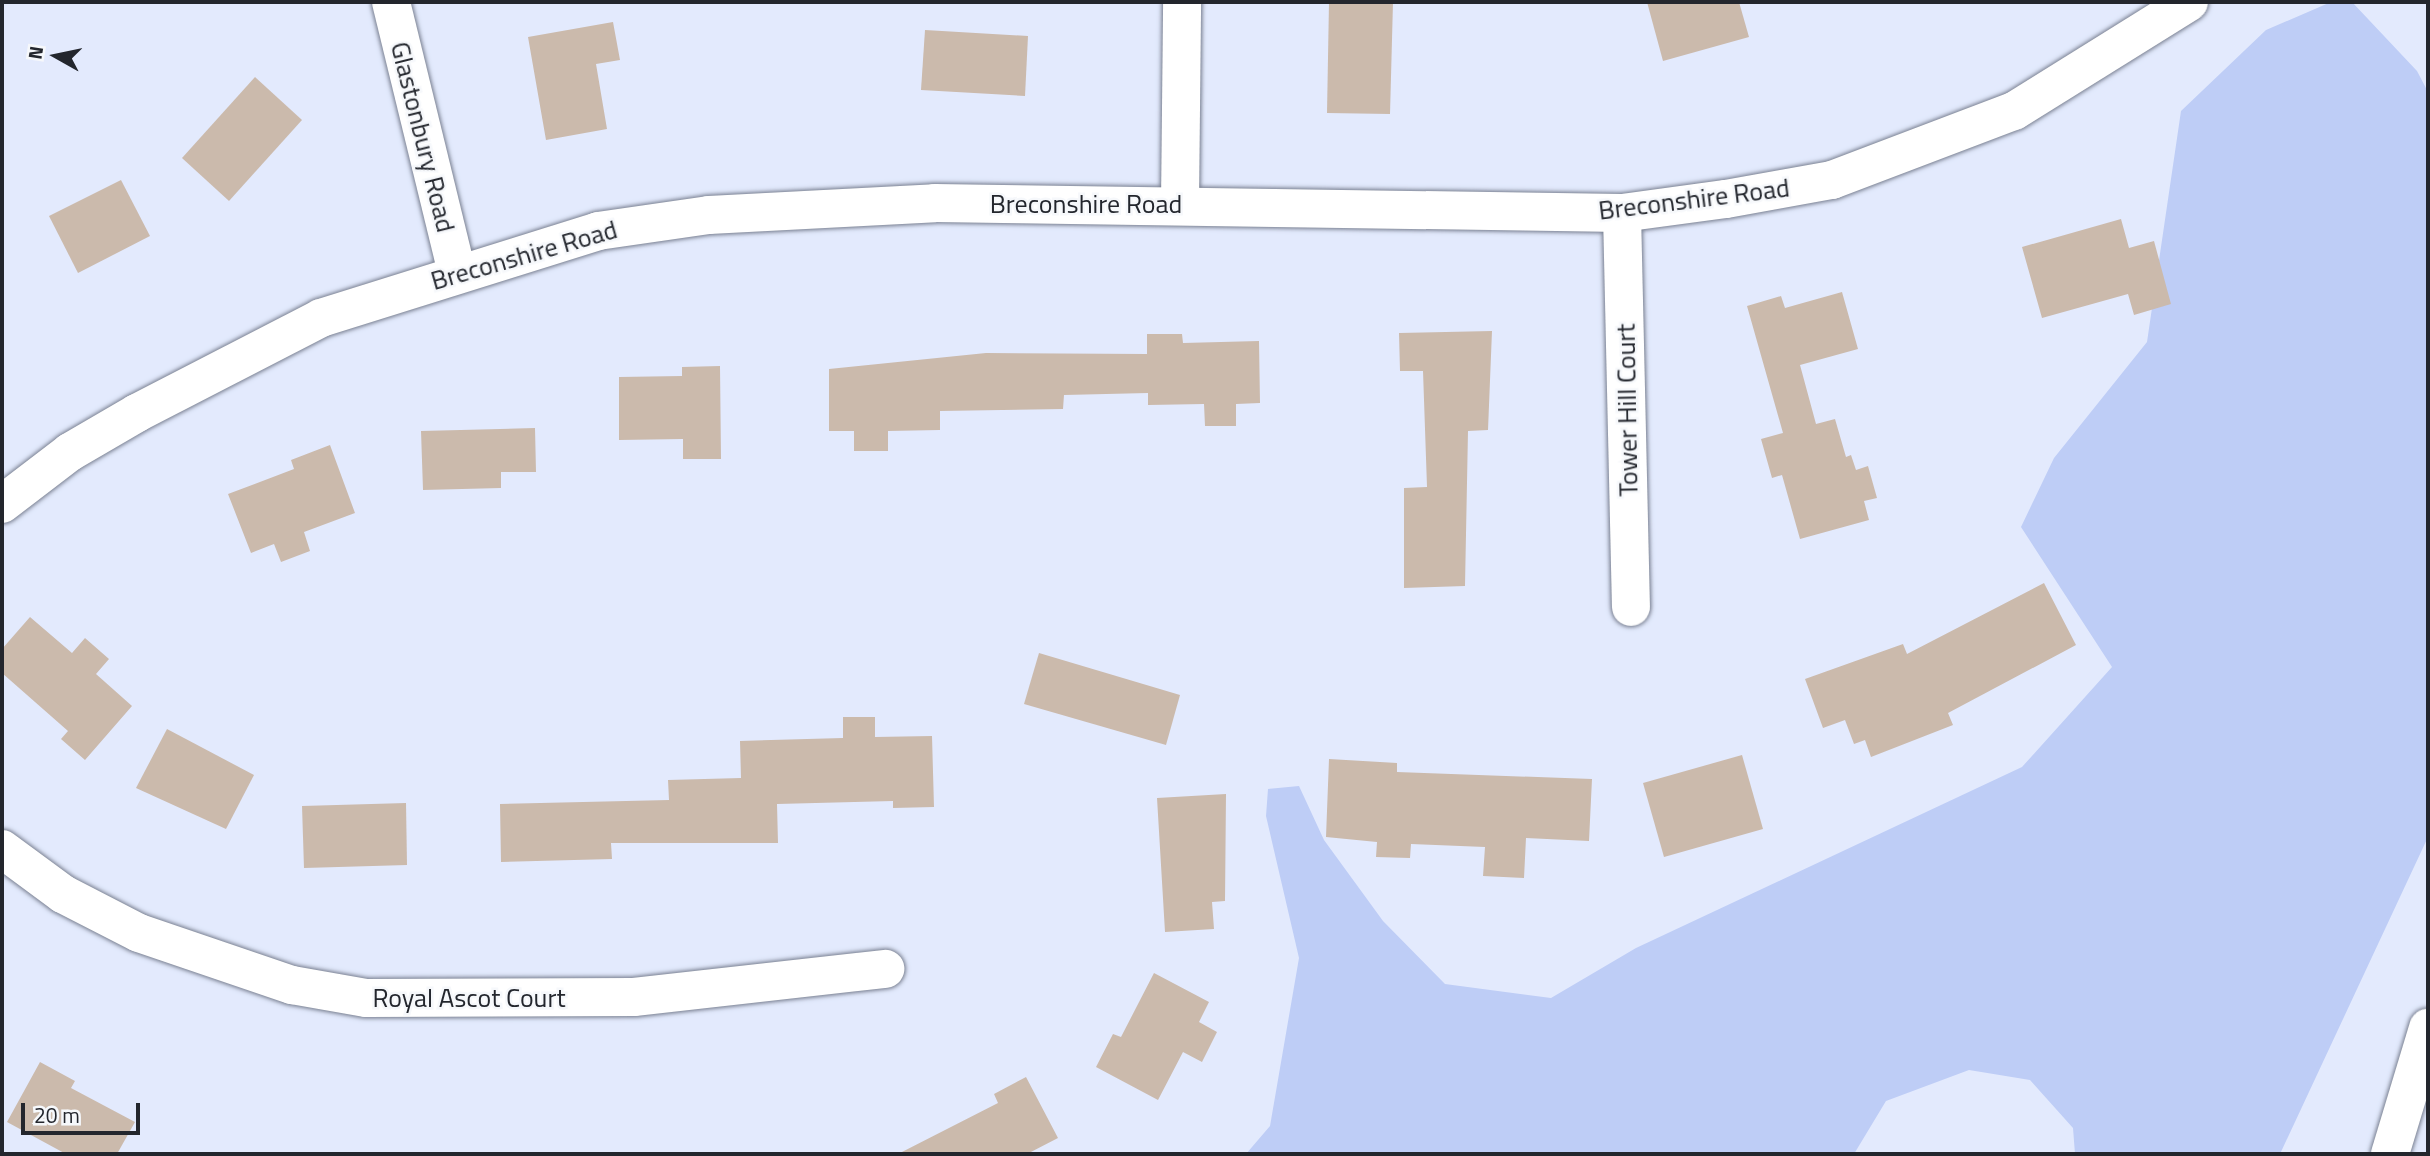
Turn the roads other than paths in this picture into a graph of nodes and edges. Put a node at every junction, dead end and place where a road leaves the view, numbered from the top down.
1 (391, 2) edge
2 (1182, 2) edge
3 (2189, 2) edge
4 (1180, 204) junction
5 (1622, 213) junction
6 (457, 272) junction
7 (2, 504) edge
8 (1631, 607) dead end
9 (2, 849) edge
10 (885, 969) dead end
11 (2428, 1028) edge
12 (2390, 1154) edge

1 - 6 street, Glastonbury Road
2 - 4 street
3 - 5 street, Breconshire Road
4 - 5 street, Breconshire Road
4 - 6 street, Breconshire Road
5 - 8 street, Tower Hill Court
6 - 7 street, Breconshire Road
9 - 10 street, Royal Ascot Court
11 - 12 street

